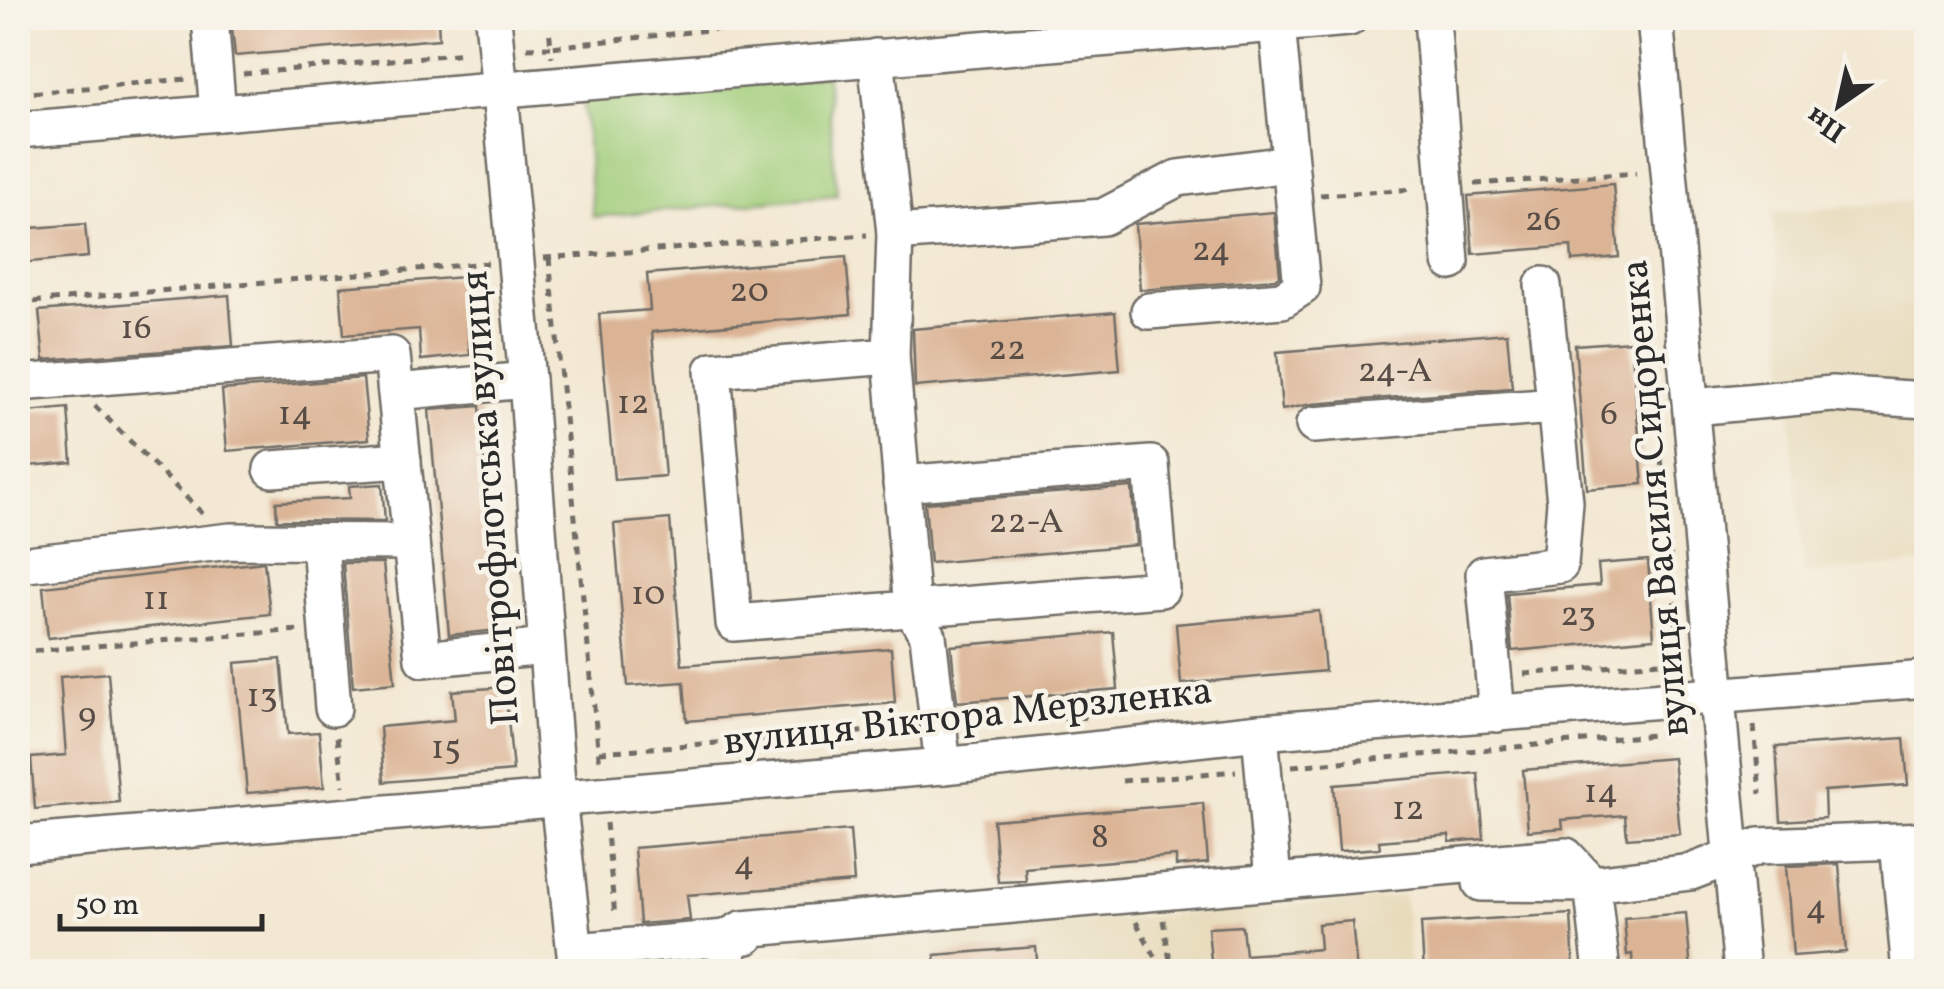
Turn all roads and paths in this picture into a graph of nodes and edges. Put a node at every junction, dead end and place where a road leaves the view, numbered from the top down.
1 (210, 18) edge
2 (548, 18) edge
3 (819, 18) edge
4 (1349, 18) edge
5 (1432, 18) edge
6 (1655, 18) edge
7 (780, 20) edge
8 (1209, 23) edge
9 (1276, 24) junction
10 (969, 33) edge
11 (494, 34) edge
12 (550, 46) junction
13 (876, 58) junction
14 (215, 77) junction
15 (554, 84) junction
16 (496, 88) junction
17 (18, 94) edge
18 (218, 113) junction
19 (18, 130) edge
20 (1289, 164) junction
21 (895, 233) junction
22 (533, 259) junction
23 (1451, 262) dead end
24 (1543, 286) dead end
25 (18, 303) edge
26 (1149, 312) dead end
27 (891, 356) junction
28 (67, 378) junction
29 (526, 380) junction
30 (18, 383) edge
31 (396, 392) junction
32 (1926, 400) edge
33 (1556, 406) junction
34 (1693, 408) junction
35 (1314, 425) dead end
36 (403, 460) junction
37 (272, 469) dead end
38 (901, 484) junction
39 (231, 542) junction
40 (411, 542) junction
41 (320, 543) junction
42 (18, 565) edge
43 (912, 609) junction
44 (327, 628) junction
45 (546, 647) junction
46 (18, 652) edge
47 (1715, 657) junction
48 (1493, 677) junction
49 (1926, 679) edge
50 (1719, 697) junction
51 (334, 708) joint
52 (1496, 714) junction
53 (1096, 716) dead end
54 (938, 725) junction
55 (1260, 732) junction
56 (599, 752) junction
57 (943, 766) junction
58 (603, 794) junction
59 (558, 797) junction
60 (346, 814) junction
61 (1912, 841) edge
62 (18, 844) edge
63 (1731, 857) junction
64 (1273, 880) junction
65 (1592, 884) junction
66 (1158, 892) junction
67 (1122, 896) junction
68 (618, 946) junction
69 (728, 955) edge
70 (577, 961) edge
71 (1164, 972) edge
72 (1172, 972) edge
73 (1602, 972) edge
74 (1742, 972) edge
75 (1910, 972) edge

1 - 14 street
2 - 12 path
3 - 7 path
4 - 9 street
5 - 23 street
6 - 34 street, вулиця Василя Сидоренка
7 - 12 path
8 - 9 street
8 - 10 street
9 - 20 street
10 - 13 street
11 - 12 path
11 - 14 path
11 - 16 street, Повітрофлотська вулиця
12 - 15 path
13 - 15 street
13 - 21 street
14 - 17 path
14 - 18 street
15 - 16 street
16 - 18 street
16 - 22 street, Повітрофлотська вулиця
18 - 19 street
20 - 21 street
20 - 26 street
21 - 22 path
21 - 27 street
22 - 25 path
22 - 29 street, Повітрофлотська вулиця
22 - 56 path
24 - 33 street
27 - 38 street
27 - 43 street
28 - 30 street
28 - 31 street
28 - 39 path
29 - 31 street
29 - 45 street, Повітрофлотська вулиця
31 - 36 street
32 - 34 street
33 - 35 street
33 - 48 street
34 - 47 street, вулиця Василя Сидоренка
36 - 37 street
36 - 40 street
38 - 43 street
38 - 43 street
39 - 41 street
39 - 42 street
40 - 41 street
40 - 45 street
41 - 44 street
43 - 54 street
44 - 46 path
44 - 51 street
45 - 59 street, Повітрофлотська вулиця
47 - 48 path
47 - 50 street, вулиця Василя Сидоренка
48 - 52 street
49 - 50 street, вулиця Віктора Мерзленка
50 - 52 street, вулиця Віктора Мерзленка
50 - 63 street, вулиця Василя Сидоренка
51 - 60 path
52 - 55 street, вулиця Віктора Мерзленка
53 - 54 path
54 - 56 path
54 - 57 street
55 - 57 street, вулиця Віктора Мерзленка
55 - 64 street
56 - 58 path
57 - 58 street, вулиця Віктора Мерзленка
58 - 59 street, вулиця Віктора Мерзленка
58 - 68 path
59 - 60 street, вулиця Віктора Мерзленка
59 - 70 street, Повітрофлотська вулиця
60 - 62 street, вулиця Віктора Мерзленка
61 - 63 street
61 - 75 street
63 - 65 street
63 - 74 street, вулиця Василя Сидоренка
64 - 65 street
64 - 66 street
64 - 69 street
65 - 73 street
66 - 67 street
66 - 72 path
67 - 69 street
67 - 71 path
68 - 69 street
68 - 70 street

